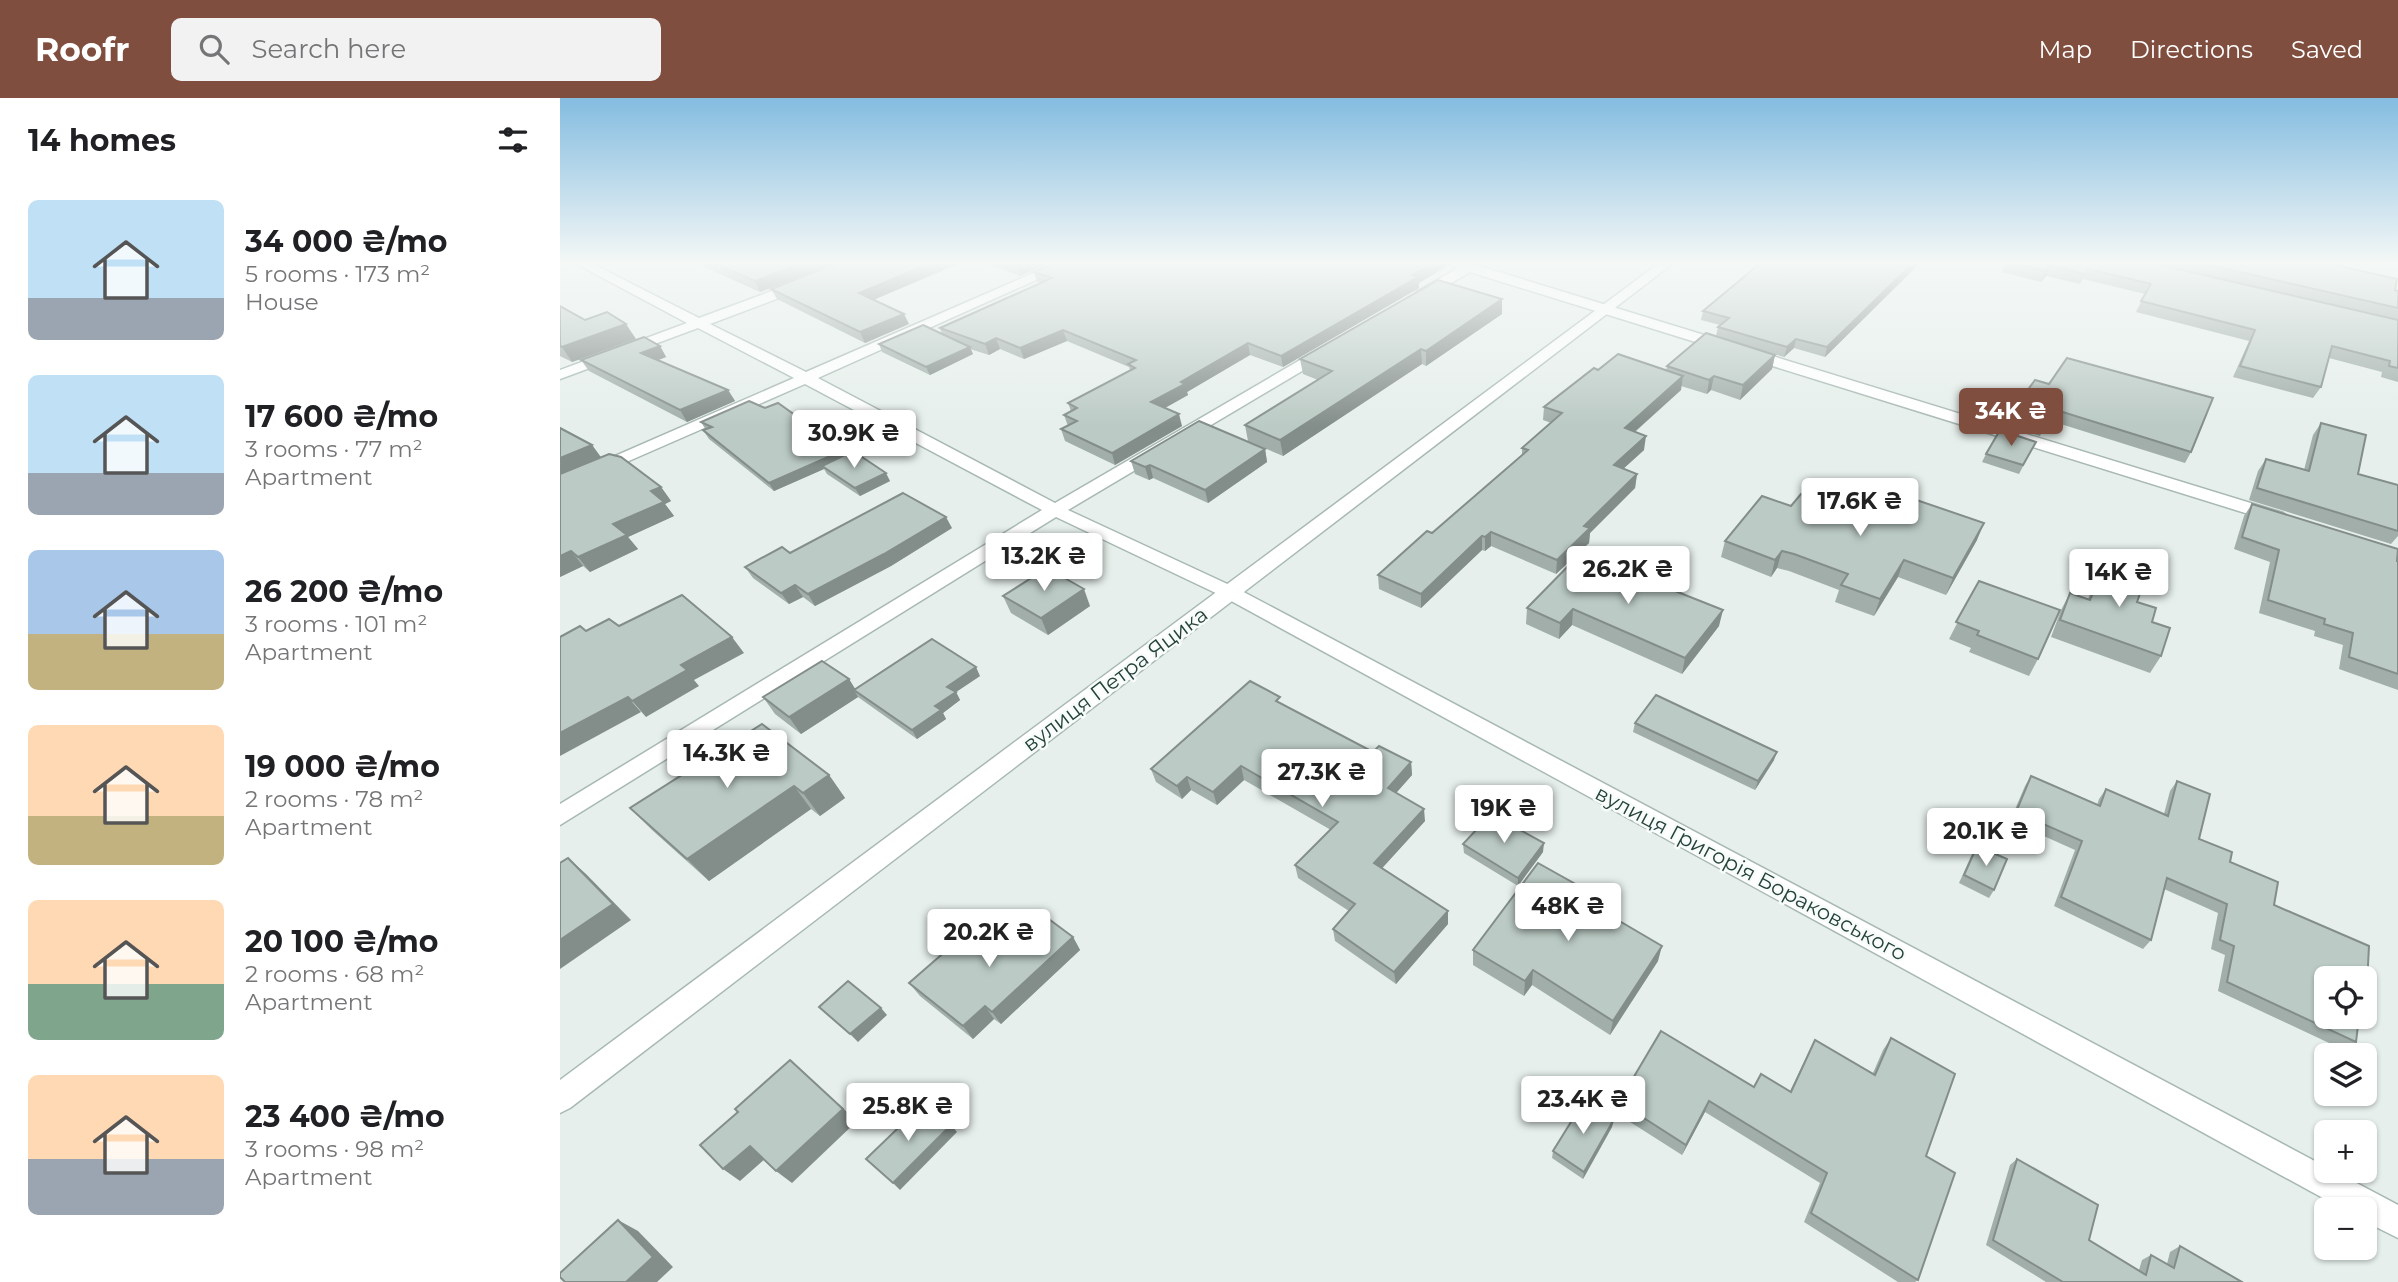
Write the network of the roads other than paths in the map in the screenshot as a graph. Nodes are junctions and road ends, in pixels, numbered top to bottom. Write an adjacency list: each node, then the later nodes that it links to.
1 (683, 316): 6 (street, вулиця Григорія Бораковського)
2 (718, 316): 6 (street)
3 (948, 316): 9 (street)
4 (1596, 316): 13 (street, вулиця Петра Яцика)
5 (1624, 316): 12 (street)
6 (698, 324): 8 (street); 9 (street, вулиця Григорія Бораковського)
7 (1339, 344): 11 (street)
8 (560, 375)
9 (808, 379): 10 (street); 11 (street, вулиця Григорія Бораковського)
10 (560, 486)
11 (1055, 510): 13 (street, вулиця Григорія Бораковського); 14 (street)
12 (2292, 522)
13 (1229, 592): 15 (street, вулиця Петра Яцика); 16 (street, вулиця Григорія Бораковського)
14 (560, 817)
15 (560, 1098)
16 (2398, 1222)

